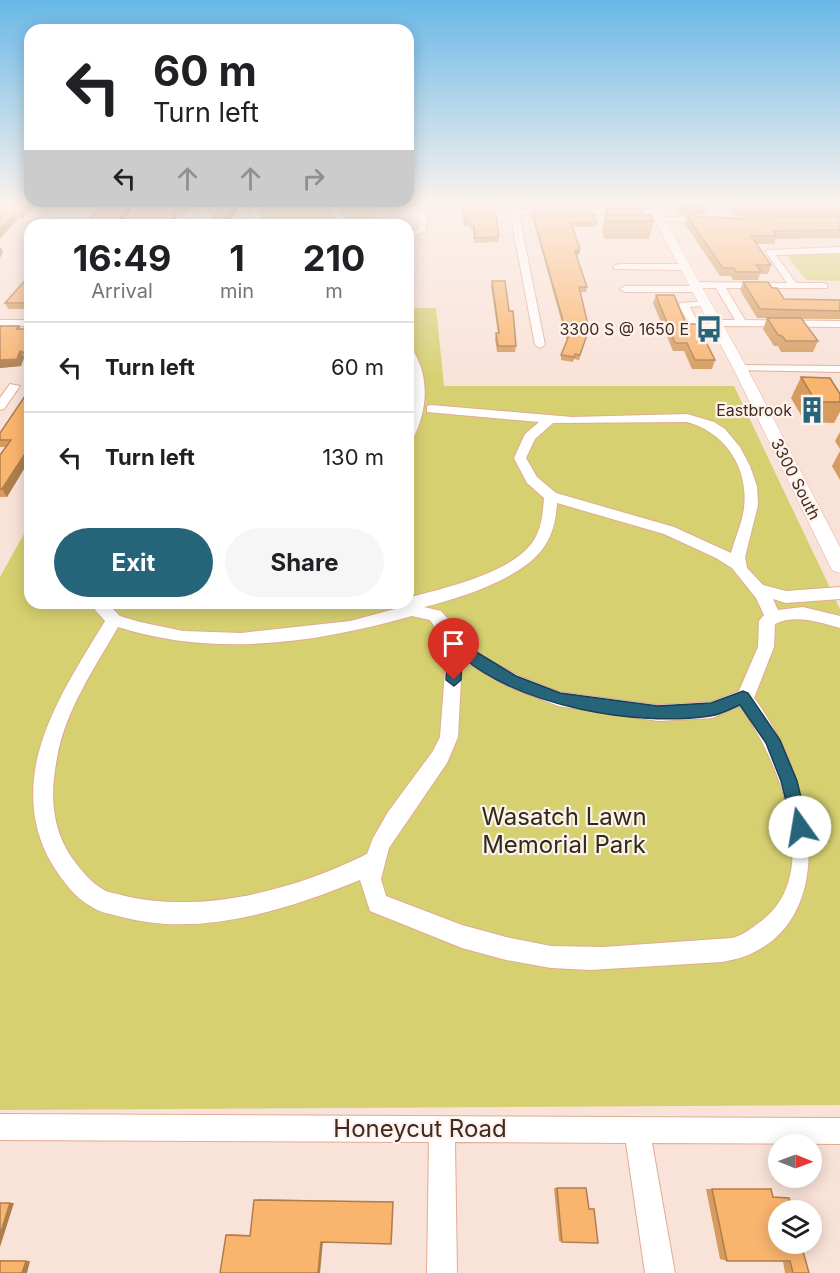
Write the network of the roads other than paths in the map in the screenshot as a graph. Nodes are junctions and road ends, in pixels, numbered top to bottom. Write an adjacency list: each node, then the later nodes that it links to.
1 (524, 261): 16 (street)
2 (682, 261): 5 (main road, 3300 South)
3 (777, 261): 7 (street)
4 (618, 267): 5 (street)
5 (685, 267): 9 (main road, 3300 South)
6 (719, 285): 7 (street); 9 (street); 13 (street)
7 (793, 285): 8 (street)
8 (824, 286)
9 (695, 287): 10 (street); 15 (main road, 3300 South)
10 (625, 289)
11 (0, 322): 12 (street)
12 (24, 323)
13 (742, 323): 14 (street); 15 (street)
14 (840, 324)
15 (717, 325): 18 (main road, 3300 South)
16 (540, 345)
17 (414, 362): 25 (street)
18 (740, 368): 19 (street); 29 (main road, 3300 South)
19 (819, 369): 20 (street); 21 (street)
20 (840, 369)
21 (829, 384)
22 (0, 386): 23 (street)
23 (0, 406)
24 (431, 409): 26 (street)
25 (414, 416)
26 (550, 419): 27 (street); 28 (street)
27 (551, 496): 28 (street); 32 (street)
28 (737, 564): 30 (street)
29 (840, 566)
30 (759, 590): 31 (street); 36 (street)
31 (840, 593)
32 (414, 602)
33 (414, 604): 35 (street)
34 (103, 609): 37 (street)
35 (435, 615): 37 (street); 39 (street)
36 (773, 617): 38 (street); 40 (street)
37 (114, 620): 41 (street)
38 (840, 622)
39 (455, 645): 40 (street); 41 (street)
40 (743, 697): 41 (street)
41 (375, 861)
42 (0, 1127): 43 (street, Honeycut Road)
43 (442, 1128): 44 (street, Honeycut Road); 46 (street)
44 (637, 1131): 45 (street, Honeycut Road); 47 (street)
45 (840, 1131)
46 (442, 1273)
47 (660, 1273)

